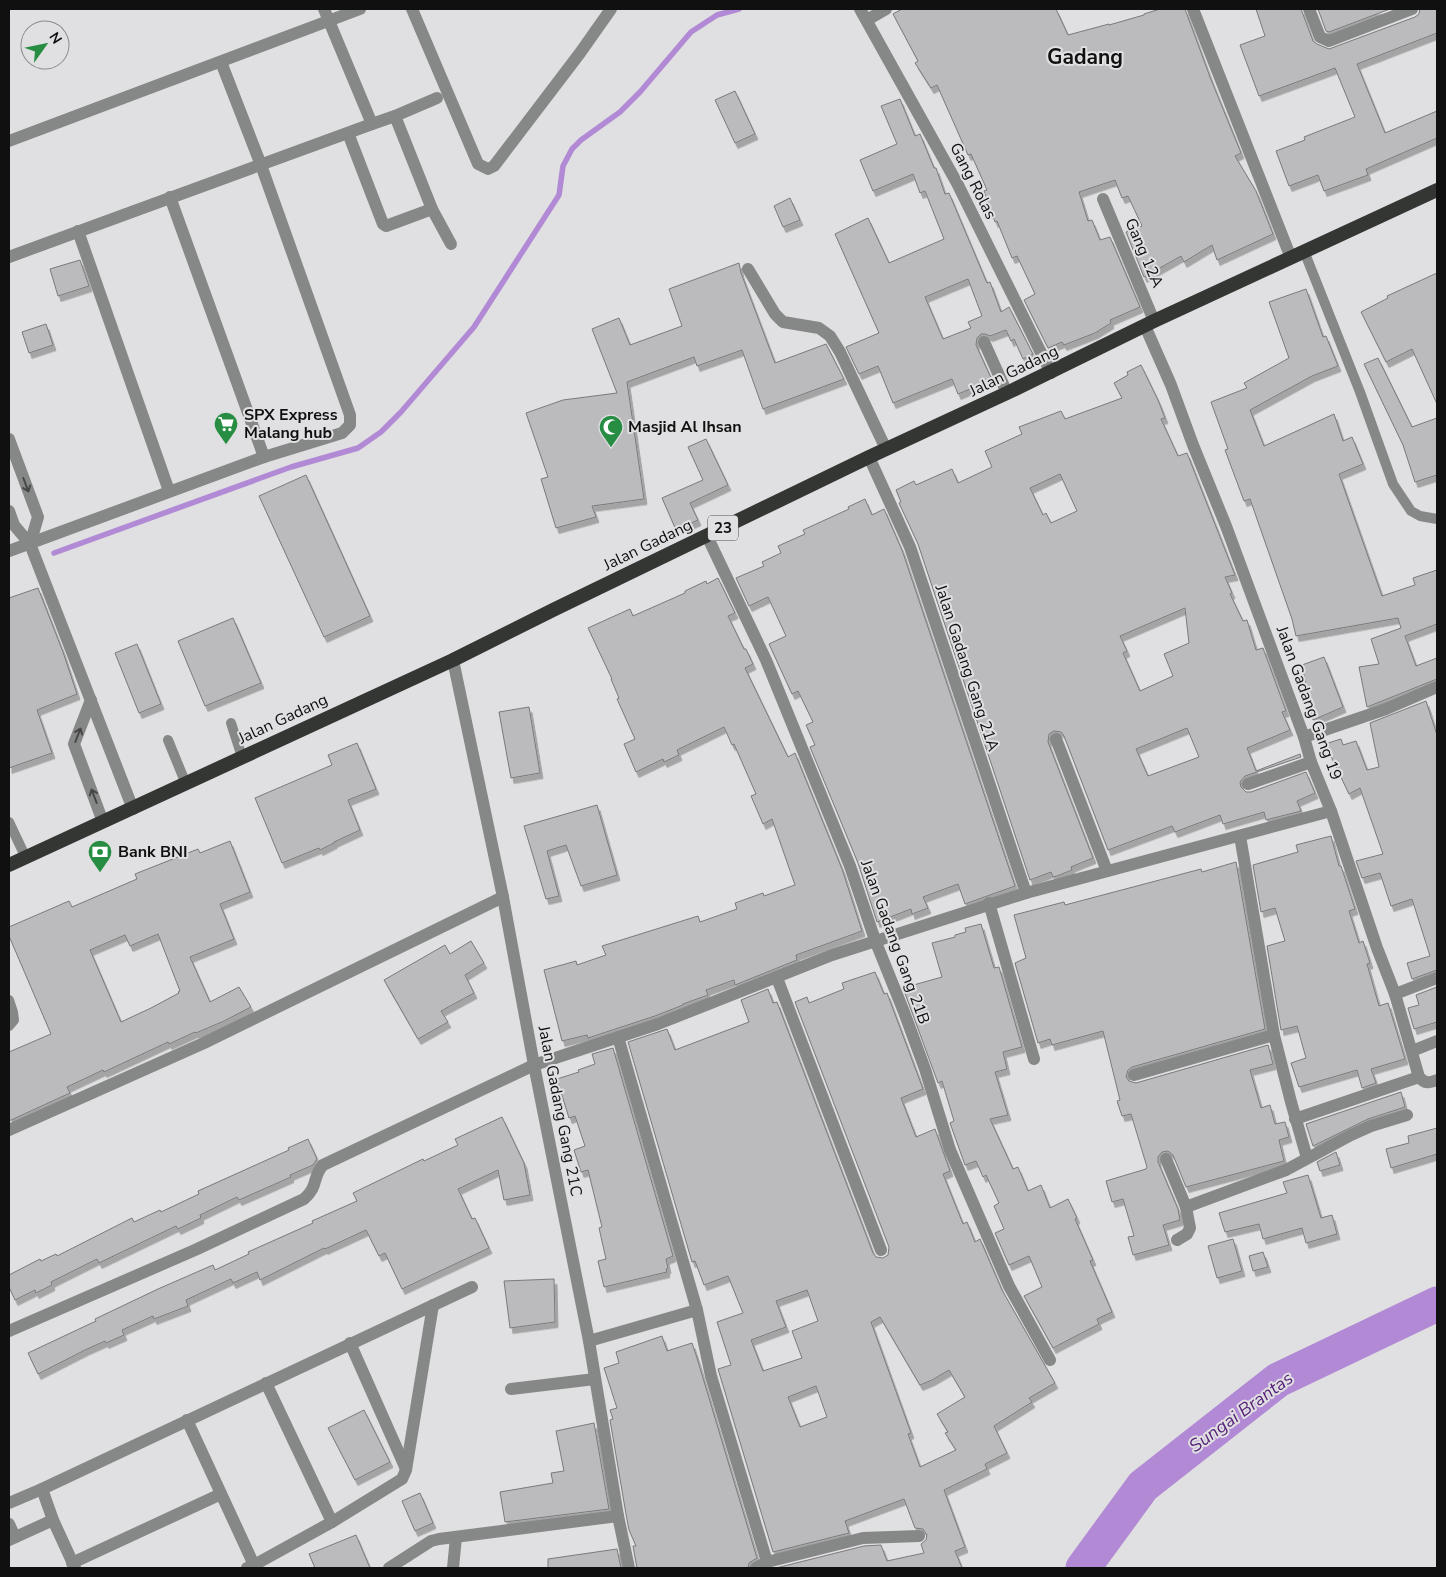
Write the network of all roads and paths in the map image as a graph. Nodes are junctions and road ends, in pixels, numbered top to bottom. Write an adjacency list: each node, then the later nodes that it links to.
1 (324, 9): 11 (street)
2 (360, 9): 11 (street)
3 (412, 9): 4 (street)
4 (611, 9)
5 (860, 9): 10 (street, Gang Rolas)
6 (886, 9): 10 (street)
7 (1193, 9): 27 (street)
8 (1310, 9): 9 (street)
9 (1410, 9)
10 (867, 20): 31 (street, Gang Rolas)
11 (330, 21): 12 (street); 15 (street)
12 (221, 62): 17 (street); 18 (street)
13 (437, 98): 14 (street)
14 (395, 116): 15 (street); 22 (street)
15 (372, 124): 16 (street)
16 (348, 133): 18 (street); 22 (street)
17 (9, 141)
18 (261, 165): 20 (street); 35 (street)
19 (1437, 190): 25 (highway, Jalan Gadang / 23)
20 (170, 197): 23 (street); 35 (street)
21 (1103, 198): 29 (street, Gang 12A)
22 (432, 209): 24 (street)
23 (78, 231): 26 (street); 37 (street)
24 (451, 244)
25 (1304, 252): 27 (highway, Jalan Gadang / 23); 39 (lane)
26 (9, 257)
27 (1291, 258): 29 (highway, Jalan Gadang / 23)
28 (748, 269): 34 (street)
29 (1150, 323): 31 (highway, Jalan Gadang / 23); 47 (street, Jalan Gadang Gang 19)
30 (984, 342): 32 (street)
31 (1051, 373): 32 (highway, Jalan Gadang / 23)
32 (1007, 394): 34 (highway, Jalan Gadang / 23)
33 (9, 439): 41 (street, one-way to 41)
34 (886, 449): 36 (highway, Jalan Gadang / 23)
35 (264, 457): 37 (street)
36 (869, 458): 40 (highway, Jalan Gadang / 23); 62 (street, Jalan Gadang Gang 21A)
37 (169, 491): 41 (street)
38 (9, 510): 41 (street)
39 (1437, 519)
40 (707, 536): 43 (highway, Jalan Gadang / 23); 65 (street, Jalan Gadang Gang 21B)
41 (30, 544): 42 (street); 45 (street)
42 (9, 552)
43 (453, 660): 50 (highway, Jalan Gadang / 23); 63 (street, Jalan Gadang Gang 21C)
44 (1437, 687): 47 (street)
45 (91, 700): 54 (street); 57 (street, one-way to 45)
46 (231, 723): 50 (lane)
47 (1304, 737): 51 (street, Jalan Gadang Gang 19)
48 (1056, 739): 61 (street)
49 (168, 740): 52 (lane)
50 (242, 758): 52 (highway, Jalan Gadang / 23)
51 (1312, 762): 53 (street); 55 (street, Jalan Gadang Gang 19)
52 (186, 784): 54 (highway, Jalan Gadang / 23)
53 (1248, 784)
54 (132, 809): 57 (highway, Jalan Gadang / 23)
55 (1331, 811): 58 (street); 68 (street, Jalan Gadang Gang 19)
56 (9, 822): 59 (lane)
57 (103, 822): 59 (highway, Jalan Gadang / 23)
58 (1240, 836): 61 (street); 71 (street)
59 (26, 858): 60 (highway, Jalan Gadang / 23)
60 (9, 865)
61 (1107, 871): 62 (street)
62 (1026, 893): 64 (street)
63 (503, 897): 76 (street, Jalan Gadang Gang 21C); 82 (street)
64 (989, 904): 65 (street); 75 (street)
65 (875, 940): 66 (street); 94 (street, Jalan Gadang Gang 21B)
66 (776, 978): 72 (street); 87 (street)
67 (1437, 978): 68 (street)
68 (1395, 994): 74 (street, Jalan Gadang Gang 19)
69 (9, 1000): 70 (lane)
70 (9, 1026)
71 (1274, 1035): 77 (street); 81 (street)
72 (618, 1037): 76 (street); 90 (street)
73 (1437, 1041): 74 (street)
74 (1412, 1051): 78 (street, Jalan Gadang Gang 19)
75 (1034, 1059)
76 (534, 1065): 91 (street); 92 (street, Jalan Gadang Gang 21C)
77 (1134, 1075)
78 (1420, 1078): 79 (street); 81 (street)
79 (1437, 1080)
80 (1407, 1115): 83 (street)
81 (1296, 1119): 83 (street)
82 (9, 1130)
83 (1307, 1158): 85 (street)
84 (1166, 1159): 85 (street)
85 (1186, 1207): 86 (street)
86 (1177, 1240)
87 (881, 1250)
88 (472, 1287): 89 (street)
89 (432, 1305): 93 (street); 99 (street)
90 (697, 1310): 92 (street); 110 (street)
91 (9, 1331)
92 (589, 1341): 95 (street, Jalan Gadang Gang 21C)
93 (350, 1343): 96 (street); 99 (street)
94 (1050, 1360)
95 (595, 1380): 97 (street); 103 (street, Jalan Gadang Gang 21C)
96 (266, 1383): 98 (street); 105 (street)
97 (510, 1389)
98 (188, 1420): 100 (street); 101 (street)
99 (406, 1470): 105 (street)
100 (42, 1489): 102 (street); 104 (street)
101 (221, 1494): 111 (street); 112 (street)
102 (9, 1503)
103 (618, 1516): 108 (street); 115 (street, Jalan Gadang Gang 21C)
104 (53, 1520): 109 (street); 111 (street)
105 (332, 1522): 112 (street)
106 (9, 1524): 109 (street)
107 (919, 1536): 110 (street)
108 (456, 1537): 113 (street); 114 (street)
109 (12, 1538)
110 (767, 1562): 116 (street)
111 (74, 1566)
112 (251, 1567)
113 (389, 1568)
114 (453, 1568)
115 (629, 1568)
116 (756, 1568)

